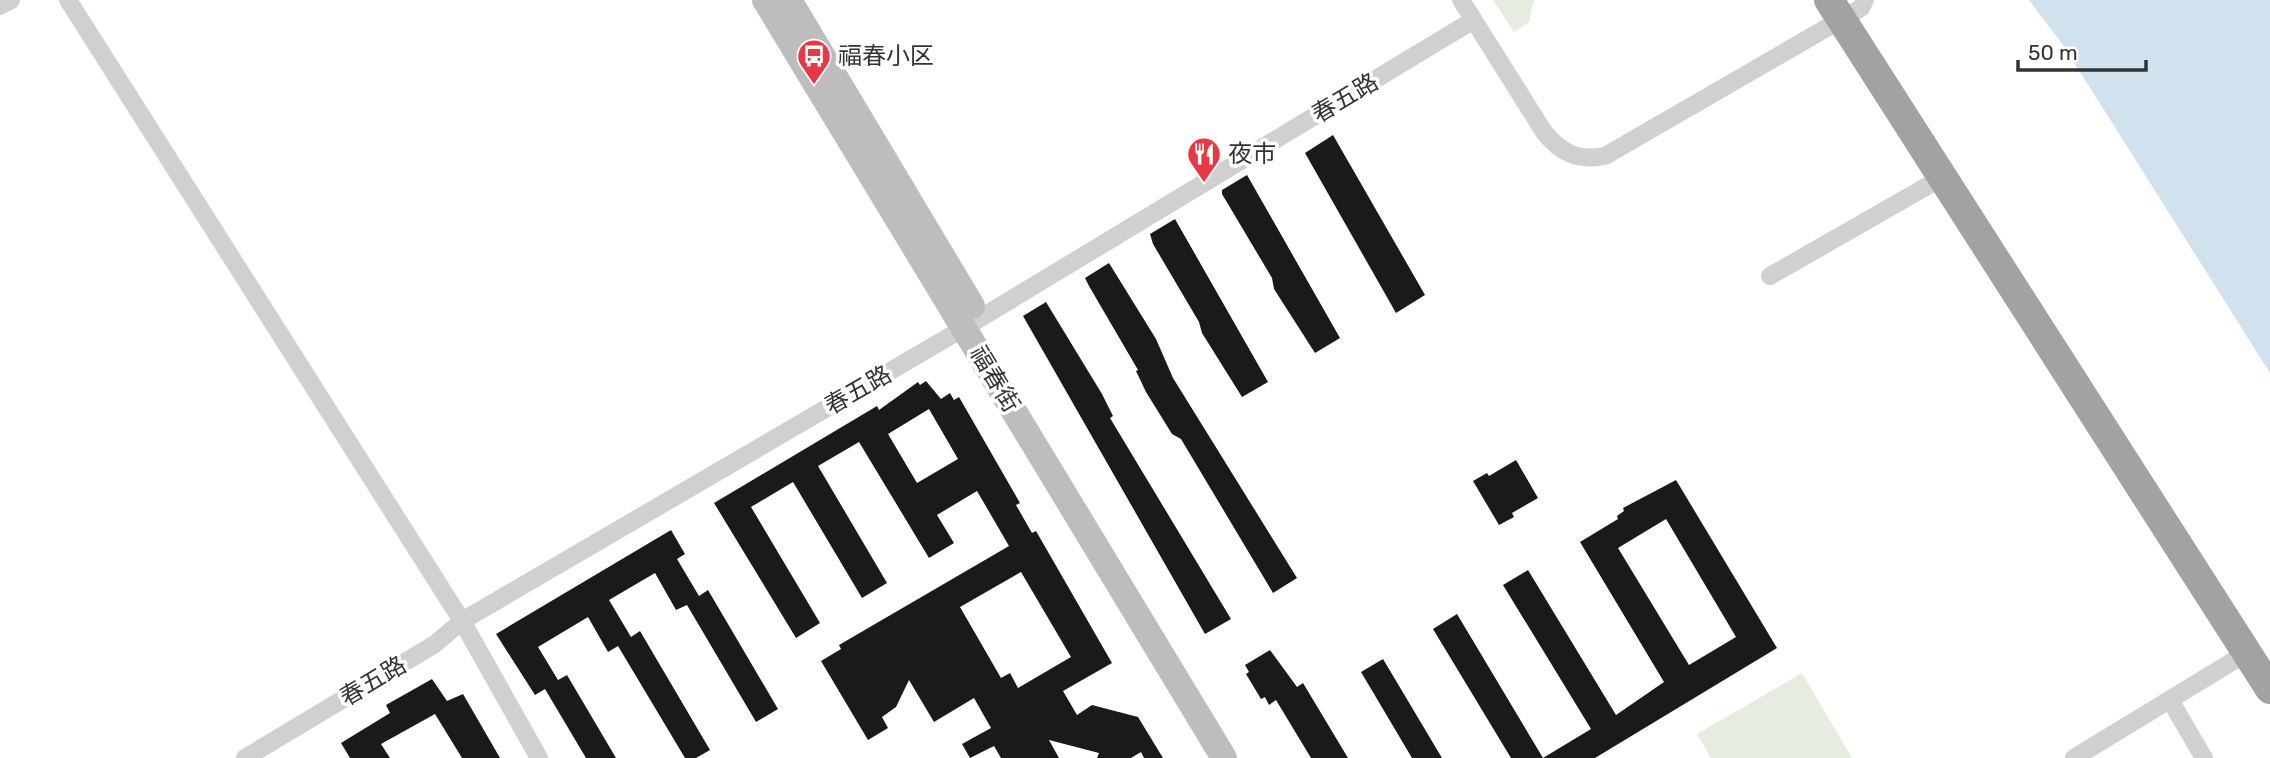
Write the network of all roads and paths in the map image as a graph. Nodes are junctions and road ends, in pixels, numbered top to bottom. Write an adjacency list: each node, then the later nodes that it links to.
1 (11, 0): 7 (street)
2 (68, 0): 13 (street)
3 (765, 0): 12 (main road, 福春街)
4 (789, 0): 12 (main road, 福春街)
5 (1461, 0): 9 (street)
6 (1865, 0): 8 (street)
7 (0, 6)
8 (1835, 10): 9 (street); 10 (highway)
9 (1472, 21): 12 (street, 春五路)
10 (1942, 177): 11 (street); 14 (highway)
11 (1770, 276)
12 (972, 323): 13 (street, 春五路); 19 (main road, 福春街); 20 (main road, 福春街)
13 (462, 621): 17 (street, 春五路); 18 (street)
14 (2248, 652): 15 (highway); 16 (street)
15 (2270, 689)
16 (2170, 700): 21 (street); 22 (street)
17 (245, 758)
18 (539, 758)
19 (1224, 758)
20 (1243, 758)
21 (2074, 758)
22 (2204, 758)

